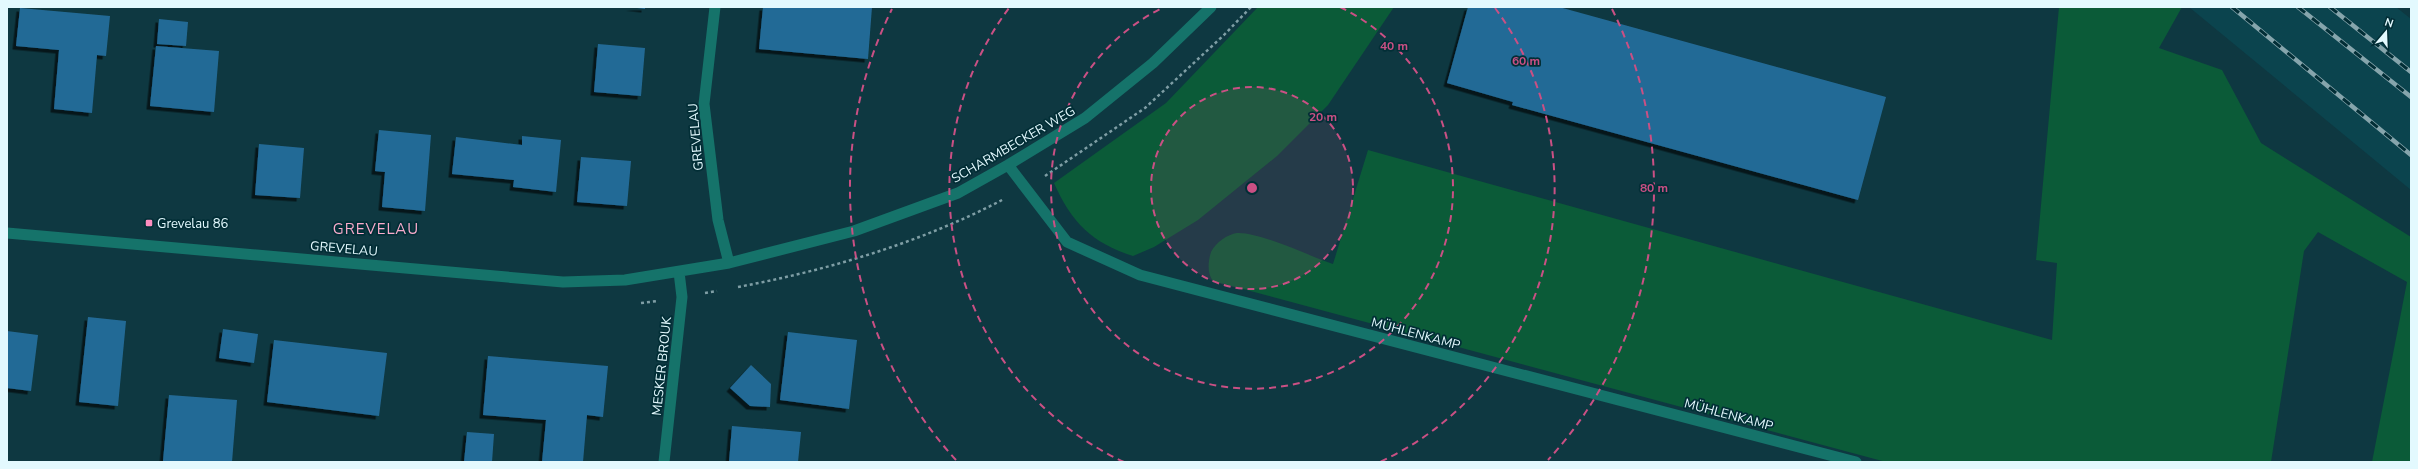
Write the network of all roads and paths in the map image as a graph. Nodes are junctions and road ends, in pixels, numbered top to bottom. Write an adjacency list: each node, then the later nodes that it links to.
1 (715, 7): 7 (street, GREVELAU)
2 (1210, 7): 4 (street, SCHARMBECKER WEG)
3 (1251, 7): 5 (path)
4 (1008, 165): 5 (street, MÜHLENKAMP); 7 (street, SCHARMBECKER WEG)
5 (1025, 188): 9 (path); 14 (street, MÜHLENKAMP)
6 (7, 233): 8 (street, GREVELAU)
7 (729, 263): 8 (street, SCHARMBECKER WEG)
8 (679, 272): 11 (street, MESKER BROUK)
9 (735, 288)
10 (720, 290): 11 (path)
11 (682, 297): 12 (path); 13 (street, MESKER BROUK)
12 (635, 304)
13 (664, 462)
14 (1856, 462)

